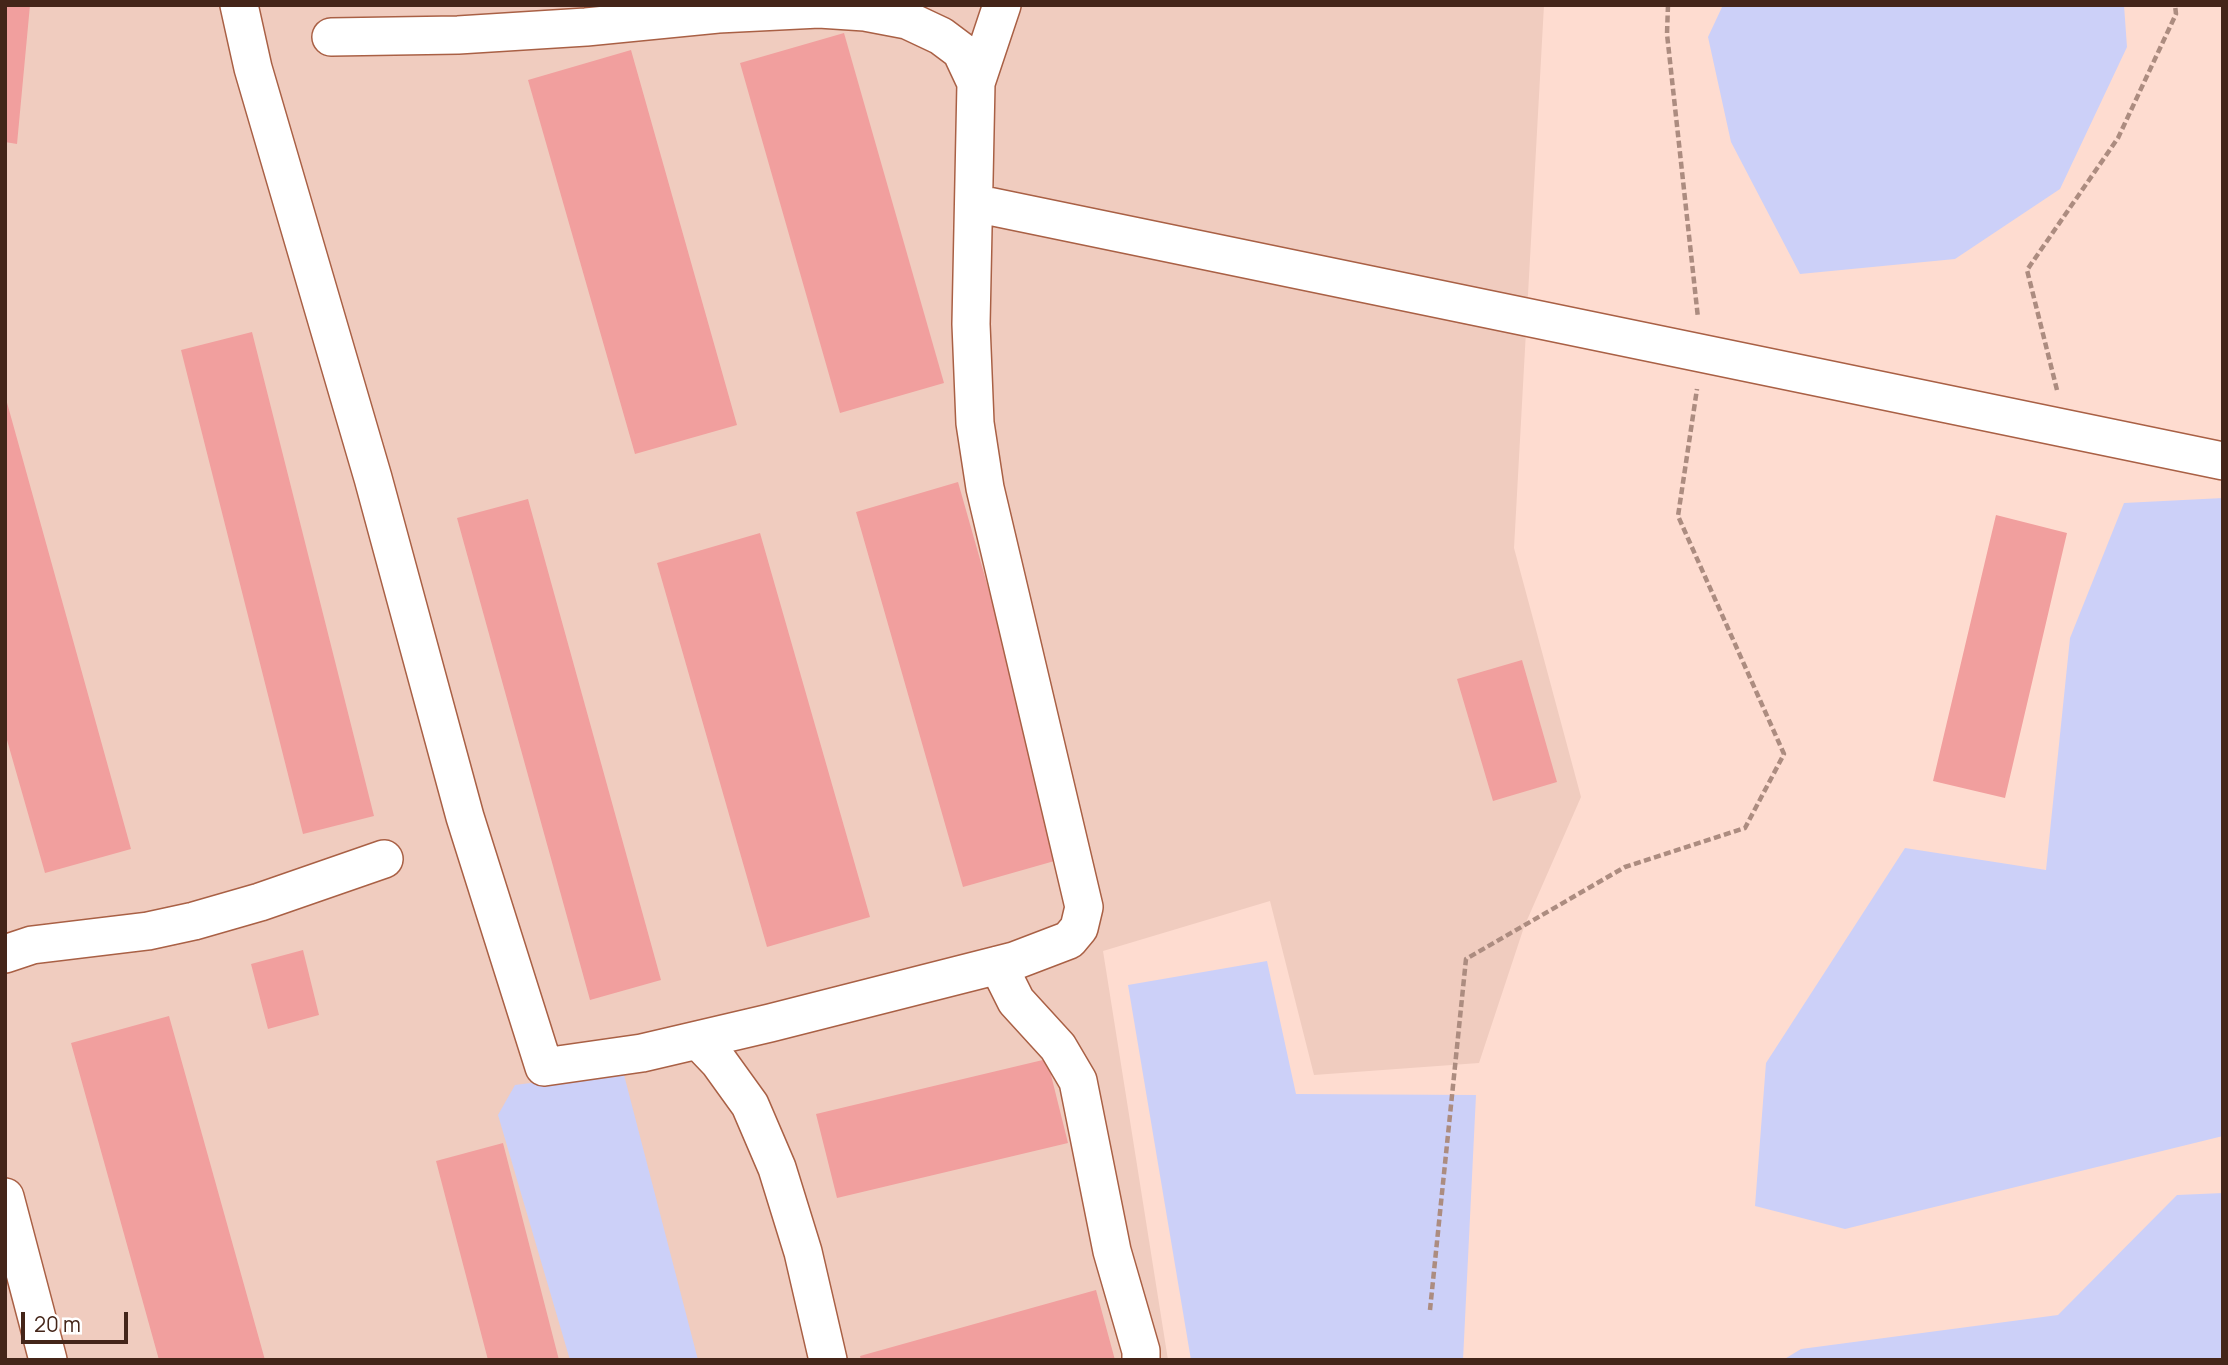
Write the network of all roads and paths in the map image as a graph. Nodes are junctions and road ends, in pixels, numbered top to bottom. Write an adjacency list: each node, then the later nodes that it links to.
1 (239, 5): 14 (lane)
2 (1002, 5): 6 (lane)
3 (1668, 5): 8 (path)
4 (2175, 5): 9 (path)
5 (331, 37): 6 (lane)
6 (976, 83): 7 (lane)
7 (974, 203): 8 (lane); 13 (lane)
8 (1702, 354): 9 (lane); 16 (path)
9 (2067, 429): 10 (lane)
10 (2223, 461)
11 (384, 859): 12 (lane)
12 (5, 954)
13 (998, 965): 14 (lane); 19 (lane)
14 (698, 1040): 18 (lane)
15 (5, 1197): 17 (lane)
16 (1430, 1310)
17 (48, 1360)
18 (828, 1360)
19 (1141, 1360)

